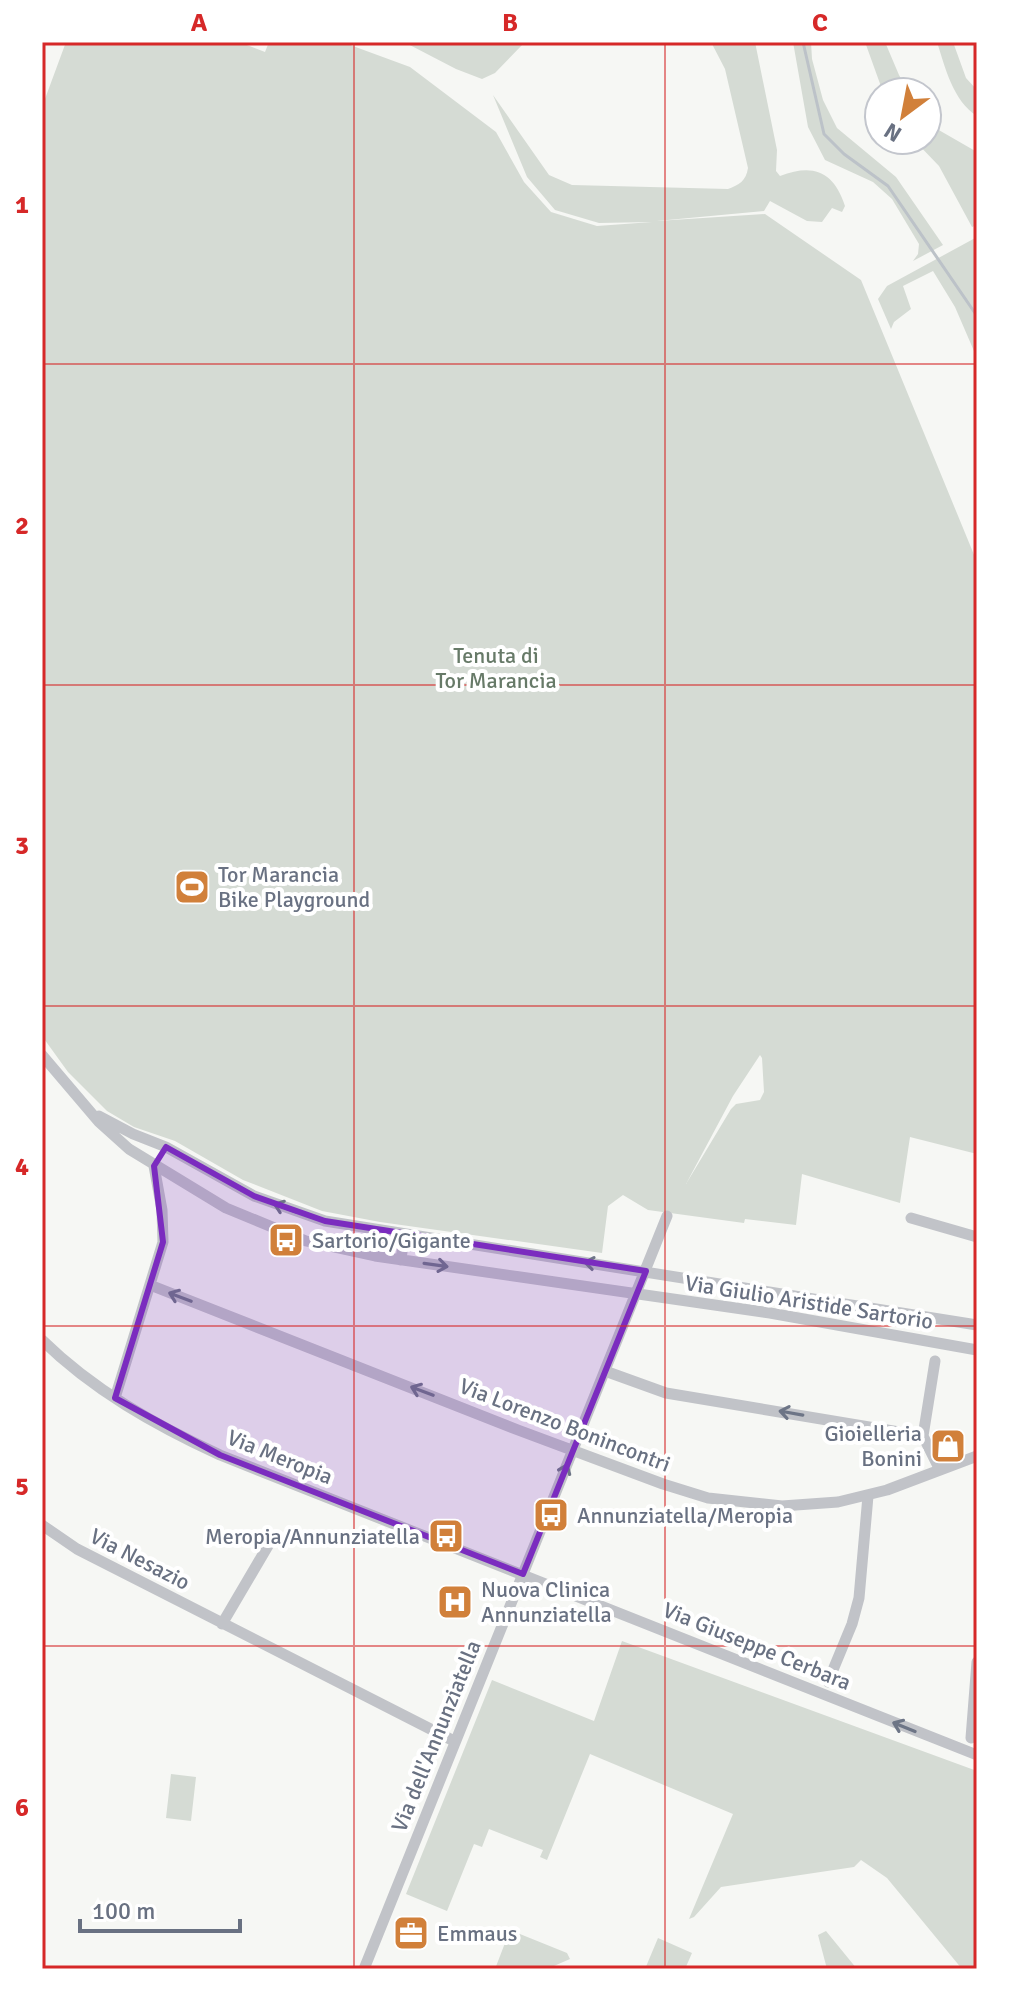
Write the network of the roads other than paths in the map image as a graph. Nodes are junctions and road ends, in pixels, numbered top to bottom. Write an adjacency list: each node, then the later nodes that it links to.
1 (42, 1055): 2 (street, Via Giulio Aristide Sartorio)
2 (91, 1112): 3 (street, Via Giulio Aristide Sartorio); 4 (street, Via Giulio Aristide Sartorio)
3 (166, 1147): 4 (street); 7 (street, Via Giulio Aristide Sartorio, one-way to 3)
4 (154, 1166): 9 (street, Via Giulio Aristide Sartorio); 11 (street)
5 (667, 1216): 10 (street)
6 (911, 1218): 8 (street)
7 (404, 1235): 9 (street); 10 (street, Via Giulio Aristide Sartorio, one-way to 7)
8 (977, 1237)
9 (401, 1260): 12 (street, Via Giulio Aristide Sartorio, one-way to 12)
10 (646, 1271): 12 (street); 13 (street, Via Giulio Aristide Sartorio)
11 (150, 1285): 18 (street); 20 (street, Via Lorenzo Bonincontri, one-way to 11)
12 (635, 1295): 15 (street, Via Giulio Aristide Sartorio); 17 (street, Via dell'Annunziatella)
13 (977, 1325)
14 (42, 1340): 18 (street, Via Meropia)
15 (977, 1350)
16 (935, 1361): 19 (street)
17 (605, 1371): 19 (street, one-way to 17); 20 (street, Via dell'Annunziatella)
18 (115, 1398): 26 (street, Via Meropia)
19 (923, 1436): 22 (street)
20 (573, 1450): 23 (street, Via Lorenzo Bonincontri); 26 (street, Via dell'Annunziatella, one-way to 20)
21 (977, 1456): 22 (street, Via Lorenzo Bonincontri)
22 (940, 1470): 23 (street, Via Lorenzo Bonincontri)
23 (868, 1496): 29 (street)
24 (42, 1525): 27 (street, Via Nesazio)
25 (272, 1539): 27 (street)
26 (523, 1574): 31 (street, Via dell'Annunziatella); 32 (street, Via Giuseppe Cerbara, one-way to 26)
27 (222, 1624): 31 (street, Via Nesazio)
28 (977, 1662): 30 (street)
29 (828, 1682)
30 (971, 1738)
31 (454, 1741): 33 (street, Via dell'Annunziatella)
32 (977, 1755)
33 (364, 1969)

